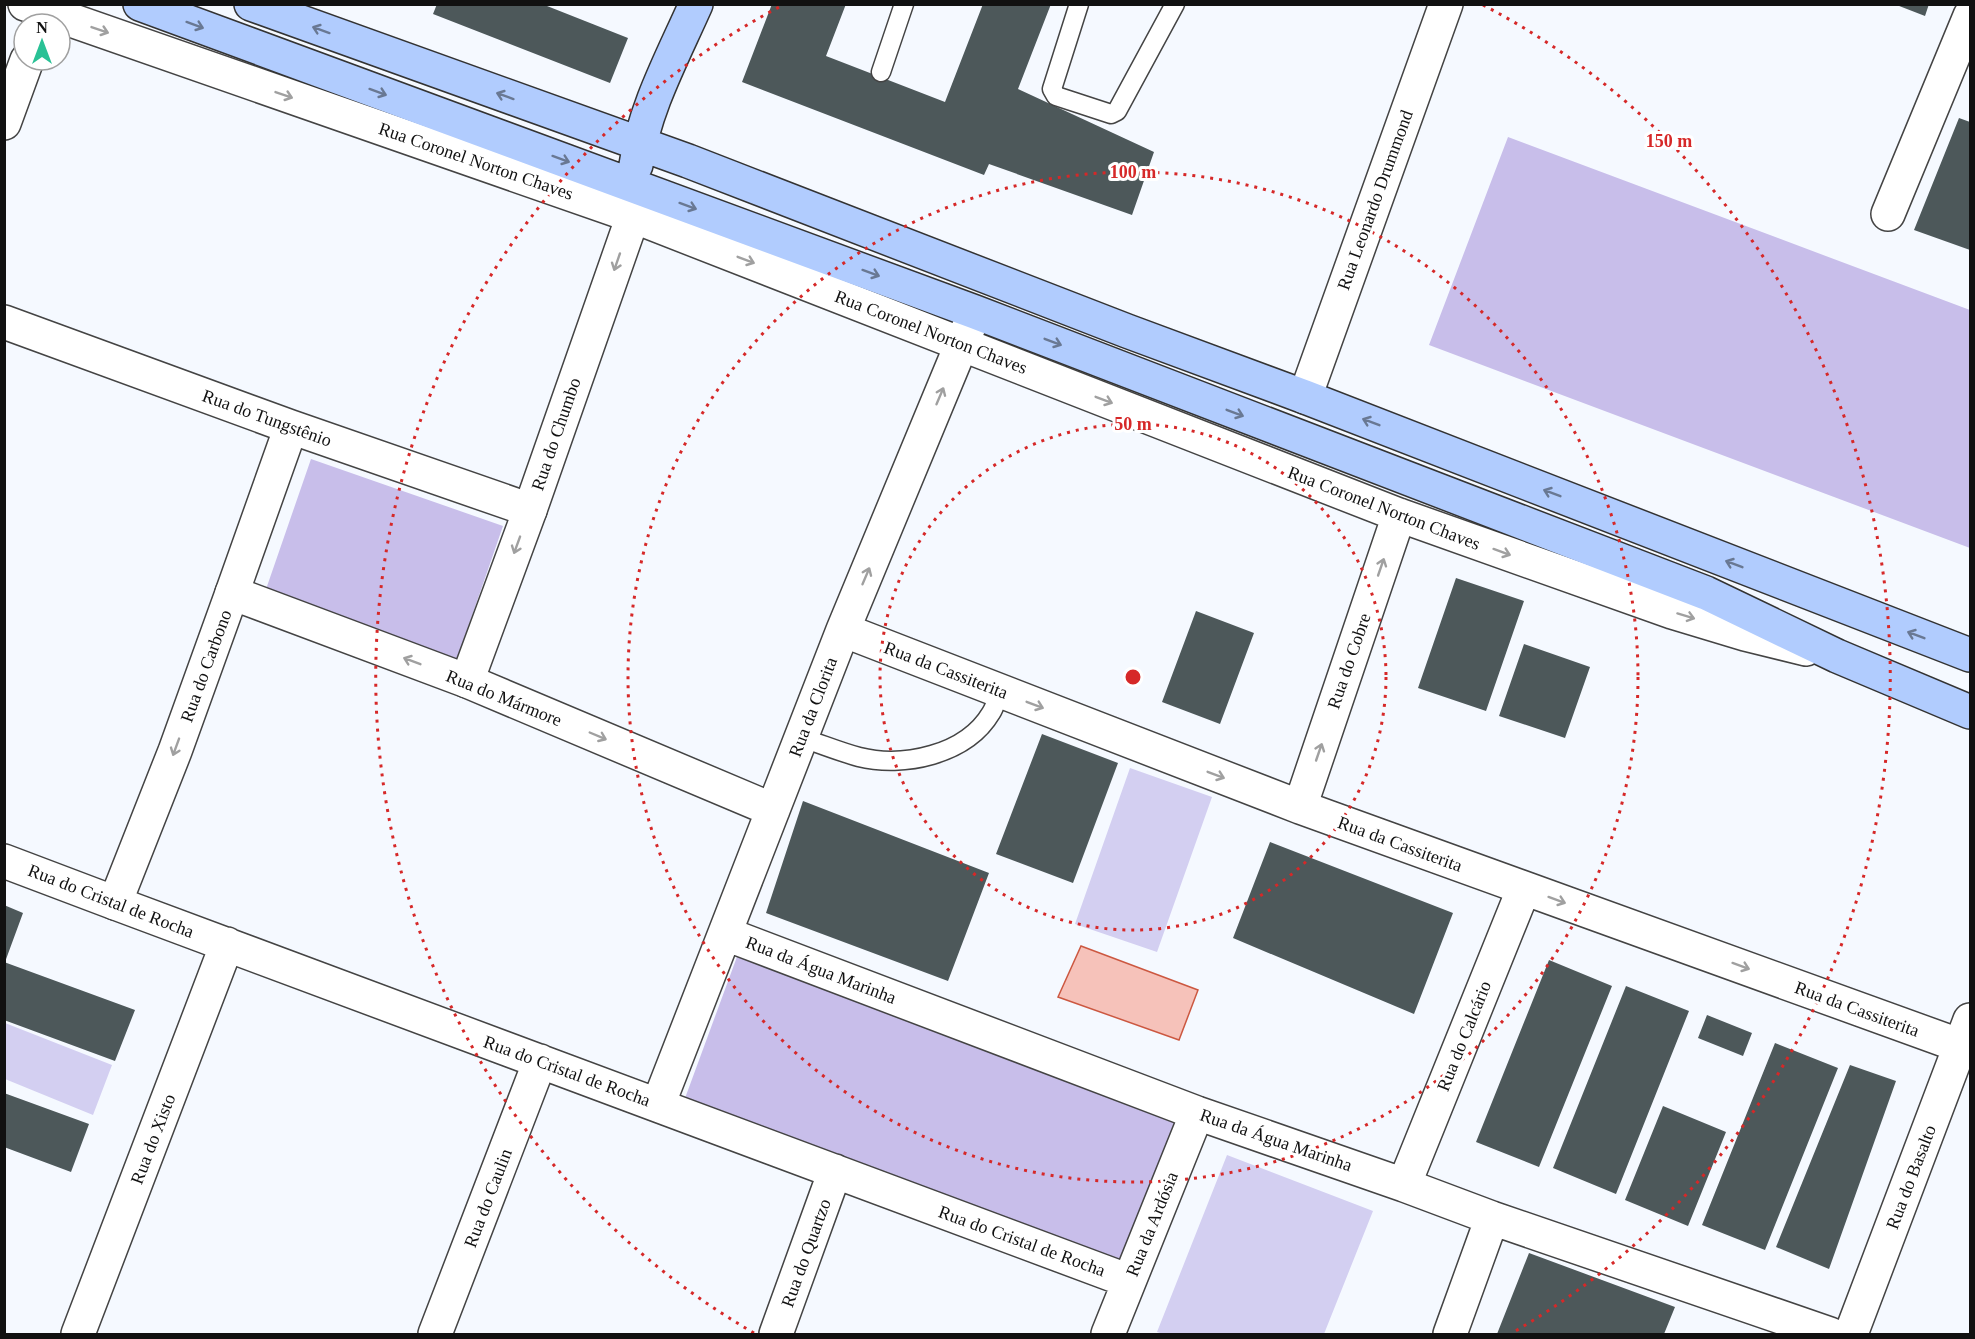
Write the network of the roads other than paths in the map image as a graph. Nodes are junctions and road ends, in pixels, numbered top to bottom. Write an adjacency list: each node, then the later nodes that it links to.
1 (140, 4): 14 (main road, Rua Coronel Norton Chaves, one-way to 14)
2 (251, 4): 13 (main road, one-way to 2)
3 (696, 4): 13 (main road)
4 (904, 4): 11 (lane)
5 (1079, 4): 6 (lane)
6 (1175, 4)
7 (1446, 4): 19 (street, Rua Leonardo Drummond)
8 (1971, 16): 15 (street)
9 (72, 24): 14 (street, Rua Coronel Norton Chaves, one-way to 14)
10 (23, 72): 12 (street)
11 (881, 72)
12 (4, 123)
13 (639, 144): 14 (main road); 19 (main road)
14 (633, 201): 16 (main road, Rua Coronel Norton Chaves, one-way to 16); 18 (street, Rua Coronel Norton Chaves, one-way to 18); 21 (street, Rua do Chumbo, one-way to 21)
15 (1888, 214)
16 (975, 312): 18 (street, Rua da Clorita); 26 (main road, Rua Coronel Norton Chaves, one-way to 26)
17 (4, 322): 20 (street, Rua do Tungstênio)
18 (962, 344): 22 (street, Rua Coronel Norton Chaves, one-way to 22); 24 (street, Rua da Clorita, one-way to 18)
19 (1305, 397): 25 (main road, one-way to 19)
20 (291, 427): 21 (street, Rua do Tungstênio); 23 (street, Rua do Carbono)
21 (530, 510): 27 (street, Rua do Chumbo, one-way to 27)
22 (1399, 515): 26 (street, Rua Coronel Norton Chaves, one-way to 26); 31 (street, Rua do Cobre, one-way to 22)
23 (232, 593): 27 (street, Rua do Mármore, one-way to 23); 35 (street, Rua do Carbono, one-way to 35)
24 (843, 630): 28 (street, Rua da Cassiterita); 30 (street, Rua da Clorita)
25 (1971, 655)
26 (1837, 656): 29 (main road, Rua Coronel Norton Chaves)
27 (467, 681): 32 (street, Rua do Mármore, one-way to 32)
28 (1000, 691): 30 (lane); 31 (street, Rua da Cassiterita, one-way to 31)
29 (1971, 712)
30 (802, 738): 32 (street, Rua da Clorita)
31 (1300, 807): 34 (street, Rua da Cassiterita)
32 (773, 810): 36 (street, Rua da Clorita)
33 (4, 861): 35 (street, Rua do Cristal de Rocha)
34 (1524, 888): 38 (street, Rua da Cassiterita, one-way to 38); 43 (street, Rua do Calcário)
35 (116, 903): 37 (street, Rua do Cristal de Rocha)
36 (726, 934): 40 (street, Rua da Clorita); 41 (street, Rua da Água Marinha)
37 (227, 944): 39 (street, Rua do Cristal de Rocha); 46 (street, Rua do Xisto)
38 (1966, 1033): 52 (street, Rua do Basalto)
39 (540, 1061): 40 (street, Rua do Cristal de Rocha); 47 (street, Rua do Caulin)
40 (658, 1105): 42 (street, Rua do Cristal de Rocha)
41 (1197, 1113): 43 (street, Rua da Água Marinha); 45 (street, Rua da Ardósia)
42 (835, 1171): 45 (street, Rua do Cristal de Rocha); 48 (street, Rua do Quartzo)
43 (1404, 1185): 44 (street, Rua da Água Marinha)
44 (1492, 1218): 50 (street); 51 (street, Rua da Água Marinha)
45 (1129, 1281): 49 (street, Rua da Ardósia)
46 (78, 1335)
47 (435, 1335)
48 (776, 1335)
49 (1108, 1335)
50 (1450, 1335)
51 (1830, 1335)
52 (1851, 1335)

